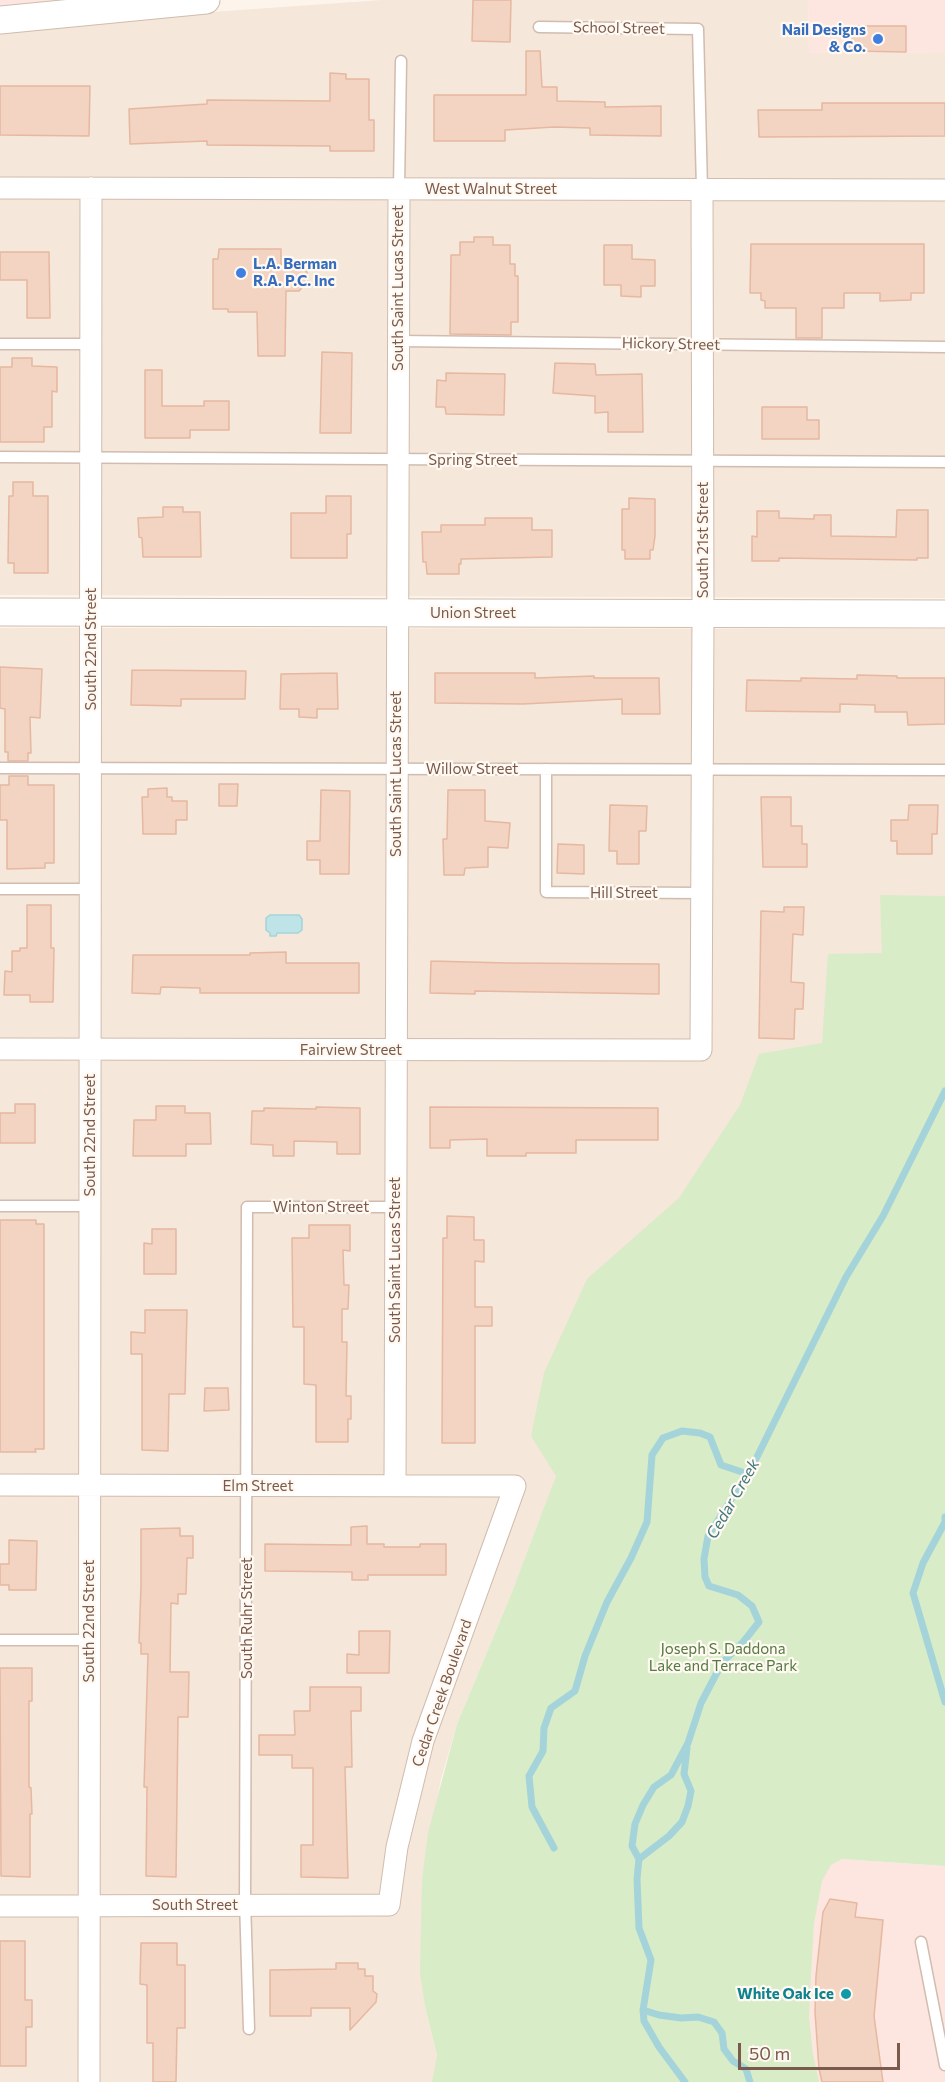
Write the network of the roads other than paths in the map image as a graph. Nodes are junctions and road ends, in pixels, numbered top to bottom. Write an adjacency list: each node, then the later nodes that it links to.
1 (206, 0): 2 (street)
2 (90, 5): 3 (street)
3 (0, 21)
4 (539, 27): 5 (lane, School Street)
5 (698, 29): 10 (lane, South 21st Street)
6 (401, 61): 9 (lane, South Saint Lucas Street)
7 (0, 188): 8 (street, West Walnut Street)
8 (92, 188): 9 (street, West Walnut Street); 14 (street, South 22nd Street)
9 (399, 189): 10 (street, West Walnut Street); 12 (street, South Saint Lucas Street)
10 (702, 189): 11 (street, West Walnut Street); 15 (street, South 21st Street)
11 (945, 190)
12 (398, 341): 15 (lane, Hickory Street); 19 (street, South Saint Lucas Street)
13 (0, 344): 14 (lane)
14 (91, 344): 18 (street, South 22nd Street)
15 (704, 345): 16 (lane, Hickory Street); 20 (street, South 21st Street)
16 (945, 347)
17 (0, 458): 18 (lane, Spring Street)
18 (91, 458): 19 (lane, Spring Street); 23 (street, South 22nd Street)
19 (397, 459): 20 (lane, Spring Street); 24 (street, South Saint Lucas Street)
20 (703, 461): 21 (lane, Spring Street); 25 (street, South 21st Street)
21 (945, 462)
22 (0, 612): 23 (street, Union Street)
23 (91, 612): 24 (street, Union Street); 28 (street, South 22nd Street)
24 (396, 613): 25 (street, Union Street); 29 (street, South Saint Lucas Street)
25 (704, 614): 26 (street, Union Street); 31 (street, South 21st Street)
26 (945, 614)
27 (0, 768): 28 (lane, Willow Street)
28 (91, 769): 29 (lane, Willow Street); 34 (street, South 22nd Street)
29 (396, 769): 30 (lane, Willow Street); 38 (street, South Saint Lucas Street)
30 (546, 769): 31 (lane, Willow Street); 35 (lane, Hill Street)
31 (703, 770): 32 (lane, Willow Street); 35 (street, South 21st Street)
32 (945, 770)
33 (0, 889): 34 (lane)
34 (90, 890): 37 (street, South 22nd Street)
35 (702, 893): 39 (street, South 21st Street)
36 (0, 1049): 37 (street, Fairview Street)
37 (90, 1049): 38 (street, Fairview Street); 41 (street, South 22nd Street)
38 (395, 1050): 39 (street, Fairview Street); 43 (street, South Saint Lucas Street)
39 (701, 1050)
40 (0, 1206): 41 (lane)
41 (90, 1206): 45 (street, South 22nd Street)
42 (247, 1207): 43 (lane, Winton Street); 46 (lane, South Ruhr Street)
43 (395, 1207): 47 (street, South Saint Lucas Street)
44 (0, 1485): 45 (street, Elm Street)
45 (89, 1485): 46 (street, Elm Street); 50 (street, South 22nd Street)
46 (246, 1486): 47 (street, Elm Street); 52 (lane, South Ruhr Street)
47 (394, 1486): 48 (street, Elm Street)
48 (516, 1486): 53 (street, Cedar Creek Boulevard)
49 (0, 1640): 50 (lane)
50 (88, 1640): 51 (street, South 22nd Street)
51 (89, 1905): 52 (street, South Street); 54 (street, South Street); 58 (street, South 22nd Street)
52 (246, 1905): 53 (street, South Street); 56 (lane, South Ruhr Street)
53 (389, 1905)
54 (0, 1906)
55 (921, 1942): 57 (lane)
56 (249, 2029)
57 (945, 2065)
58 (88, 2082)

